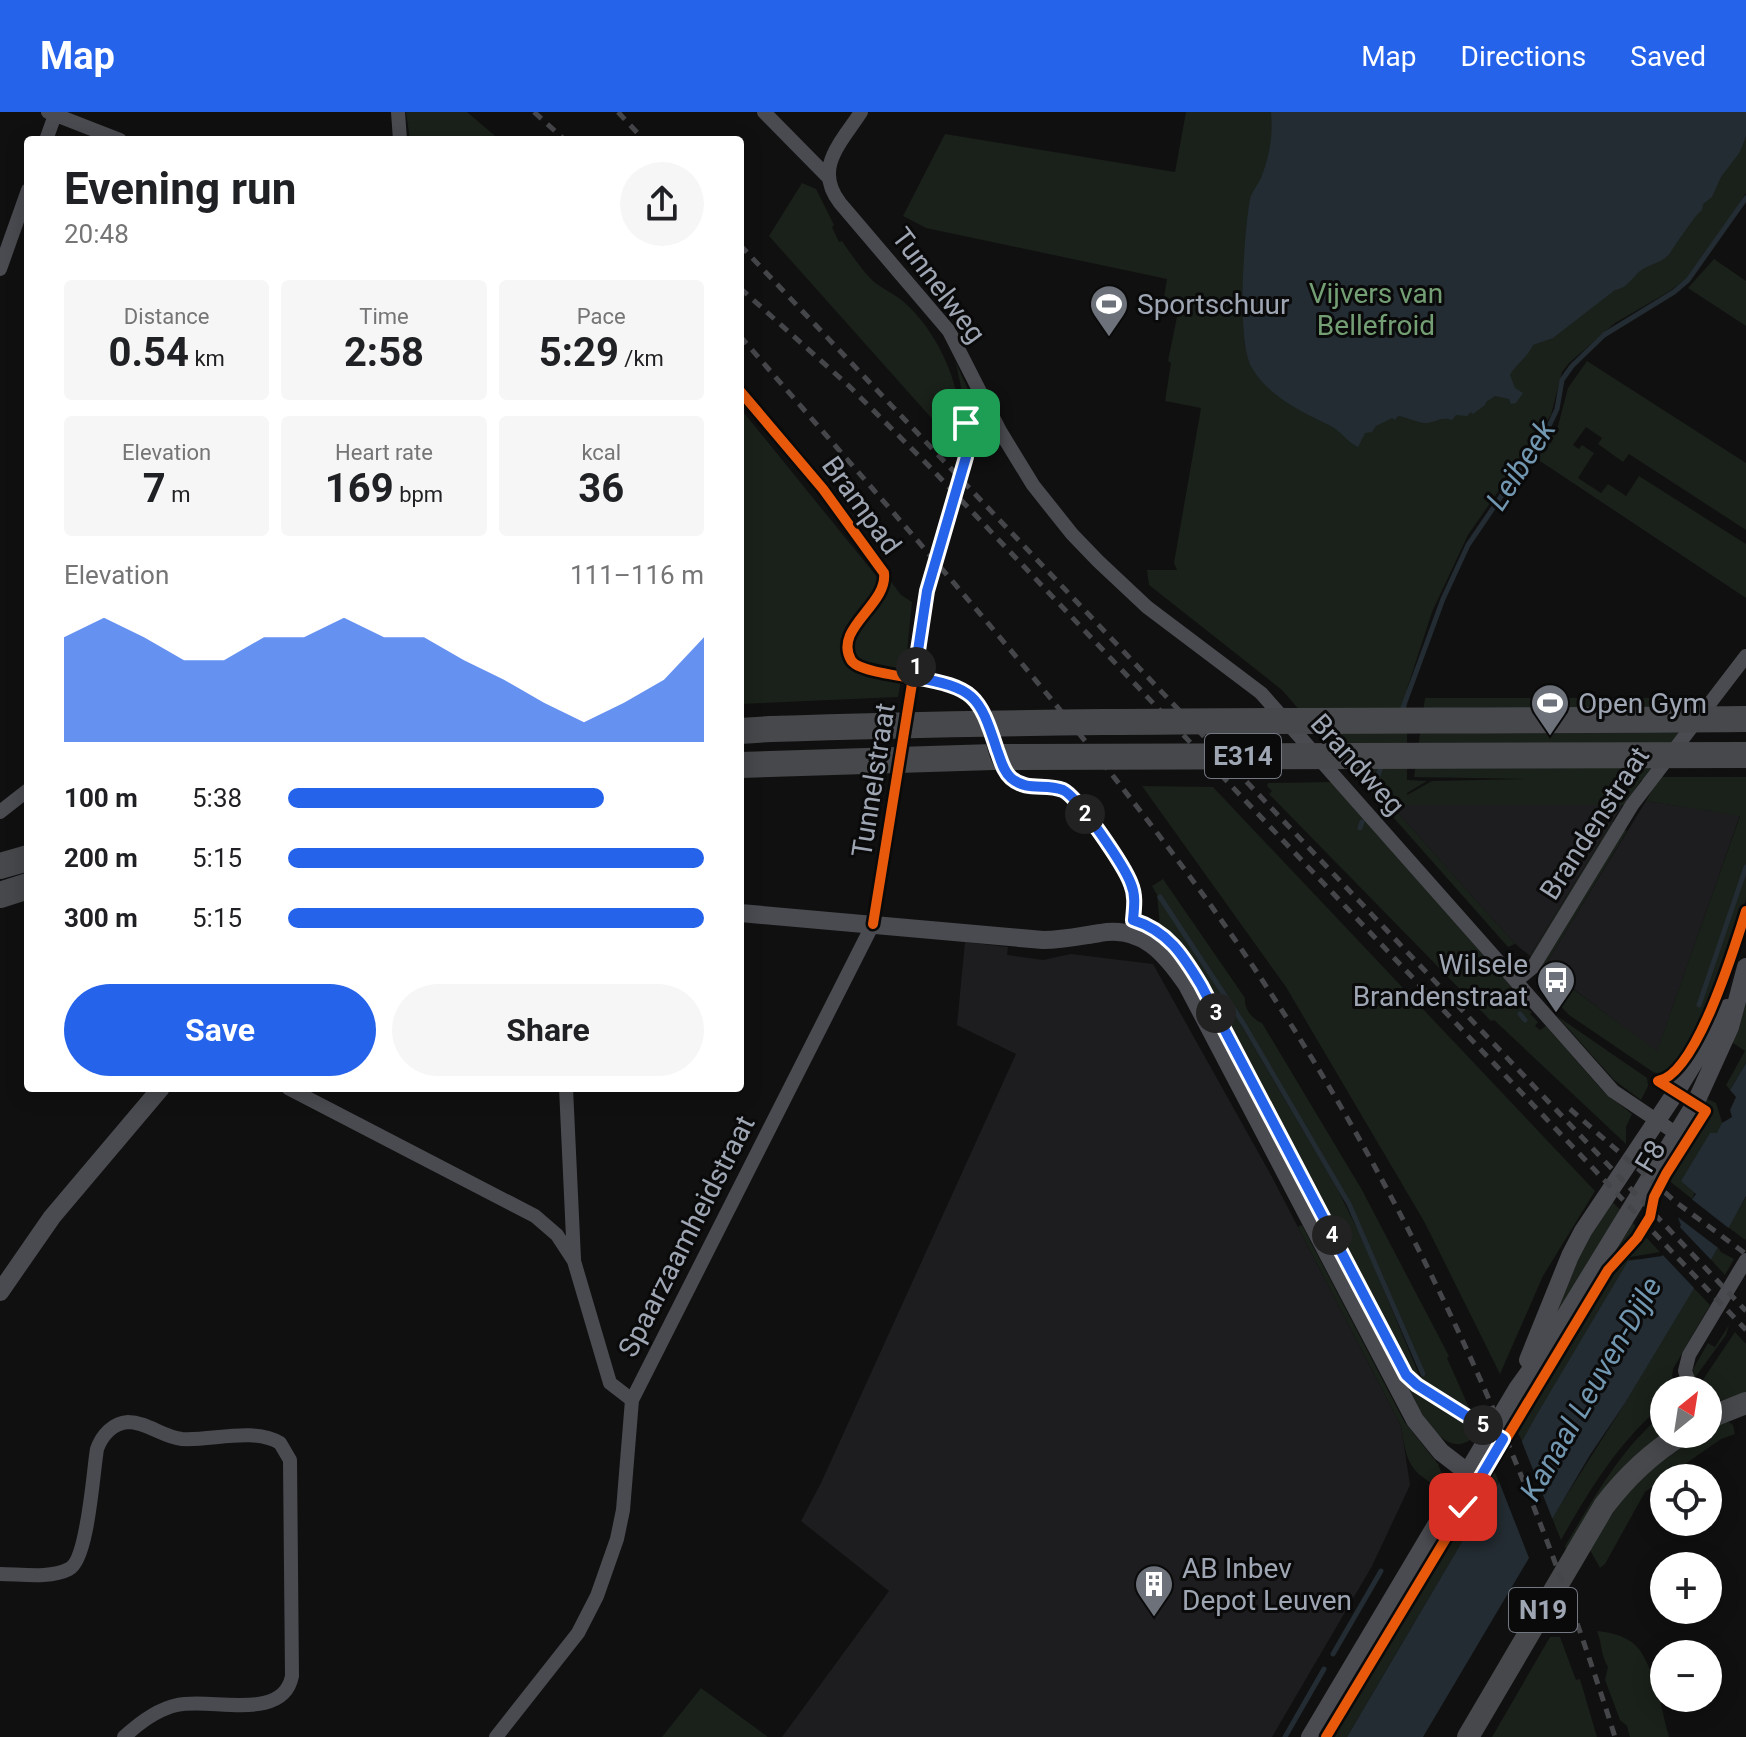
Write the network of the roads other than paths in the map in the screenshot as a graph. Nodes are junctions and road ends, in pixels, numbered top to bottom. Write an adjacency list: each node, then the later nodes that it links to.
1 (398, 112): 7 (street)
2 (764, 112): 8 (street, Tunnelweg)
3 (861, 112): 8 (street)
4 (51, 114): 5 (street); 6 (street)
5 (47, 136)
6 (109, 136)
7 (400, 136)
8 (828, 177): 11 (street, Tunnelweg)
9 (24, 201): 10 (street)
10 (0, 269)
11 (1000, 431): 26 (street, Brandweg)
12 (1746, 656): 26 (street, Brandenstraat)
13 (1746, 719): 14 (highway, E314, bridge)
14 (744, 731)
15 (1746, 755): 16 (highway, E314, bridge)
16 (744, 765)
17 (24, 793): 18 (street)
18 (0, 812)
19 (24, 859): 20 (highway)
20 (0, 866)
21 (24, 887): 22 (highway)
22 (0, 895)
23 (744, 913): 24 (street)
24 (873, 924): 37 (street, Spaarzaamheidstraat); 41 (street)
25 (1744, 973): 30 (street); 31 (street)
26 (1516, 981): 30 (street, Brandweg)
27 (158, 1092): 34 (street)
28 (296, 1092): 33 (street)
29 (566, 1092): 33 (street)
30 (1656, 1121): 31 (street, Brandweg); 36 (street)
31 (1677, 1134): 36 (street)
32 (1746, 1260): 35 (street)
33 (574, 1261): 37 (street)
34 (0, 1292)
35 (1687, 1376)
36 (1517, 1389): 41 (street)
37 (632, 1400): 44 (street)
38 (1746, 1403): 39 (main road)
39 (1722, 1412)
40 (1659, 1448): 46 (main road, N19)
41 (1467, 1472): 45 (street)
42 (0, 1574): 43 (street)
43 (124, 1737)
44 (496, 1737)
45 (1310, 1737)
46 (1468, 1737)

